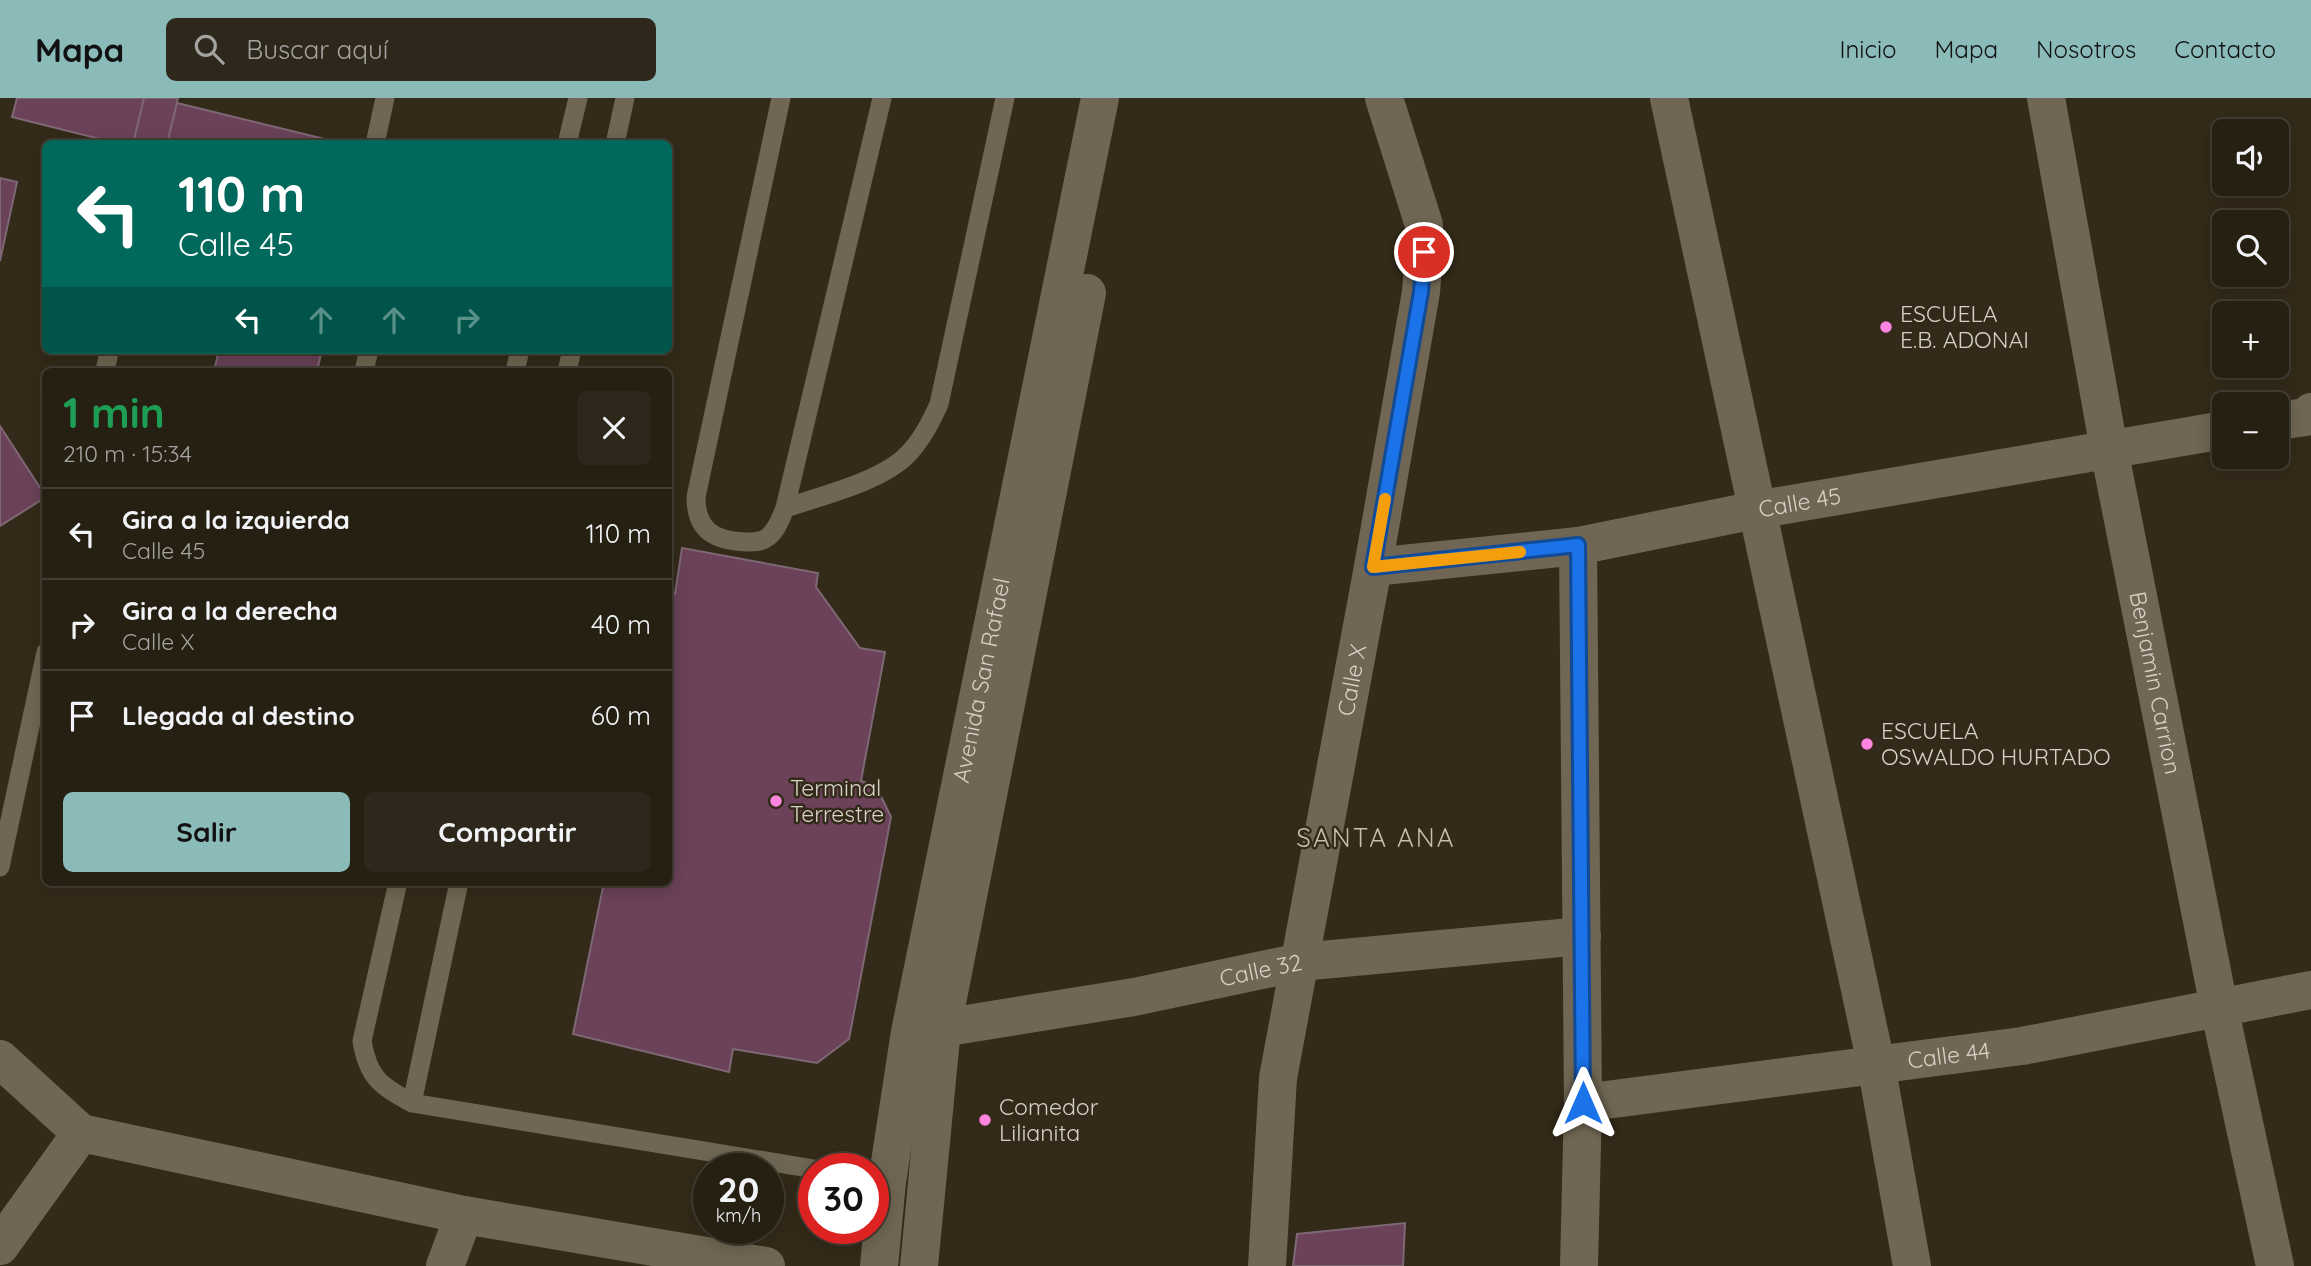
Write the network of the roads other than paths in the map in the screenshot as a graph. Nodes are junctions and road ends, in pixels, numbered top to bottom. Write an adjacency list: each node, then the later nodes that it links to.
1 (385, 98): 11 (lane)
2 (578, 98): 12 (lane)
3 (625, 98): 13 (lane)
4 (781, 98): 16 (lane)
5 (882, 98): 16 (lane)
6 (1005, 98): 16 (lane)
7 (1384, 98): 19 (street, Calle X)
8 (1669, 98): 17 (street)
9 (2046, 98): 15 (street, Benjamin Carrion)
10 (1101, 100): 28 (street, Avenida San Rafael); 34 (street, Avenida San Rafael)
11 (376, 140)
12 (568, 140)
13 (616, 140)
14 (2212, 432): 15 (street, Calle 45)
15 (2109, 449): 17 (street, Calle 45); 27 (street, Benjamin Carrion)
16 (785, 508)
17 (1756, 510): 18 (street, Calle 45); 30 (street)
18 (1578, 545): 19 (street, Calle 45); 24 (street)
19 (1373, 567): 25 (street, Calle X)
20 (42, 671): 21 (lane)
21 (0, 867)
22 (397, 886): 31 (lane)
23 (458, 886): 31 (lane)
24 (1582, 936): 25 (street, Calle 32); 32 (street)
25 (1300, 962): 28 (street, Calle 32); 43 (street, Calle X)
26 (2311, 990): 27 (street, Calle 44)
27 (2219, 1007): 30 (street, Calle 44); 46 (street, Benjamin Carrion)
28 (942, 1028): 42 (street, Avenida San Rafael)
29 (0, 1059): 33 (street)
30 (1876, 1064): 32 (street, Calle 44); 45 (street)
31 (412, 1103): 35 (lane)
32 (1583, 1103): 44 (street)
33 (81, 1133): 36 (street); 38 (street)
34 (885, 1153)
35 (798, 1166)
36 (464, 1215): 39 (street); 40 (street)
37 (879, 1244): 41 (street, Avenida San Rafael)
38 (0, 1246)
39 (445, 1266)
40 (766, 1266)
41 (879, 1266)
42 (919, 1266)
43 (1267, 1266)
44 (1579, 1266)
45 (1912, 1266)
46 (2275, 1266)

